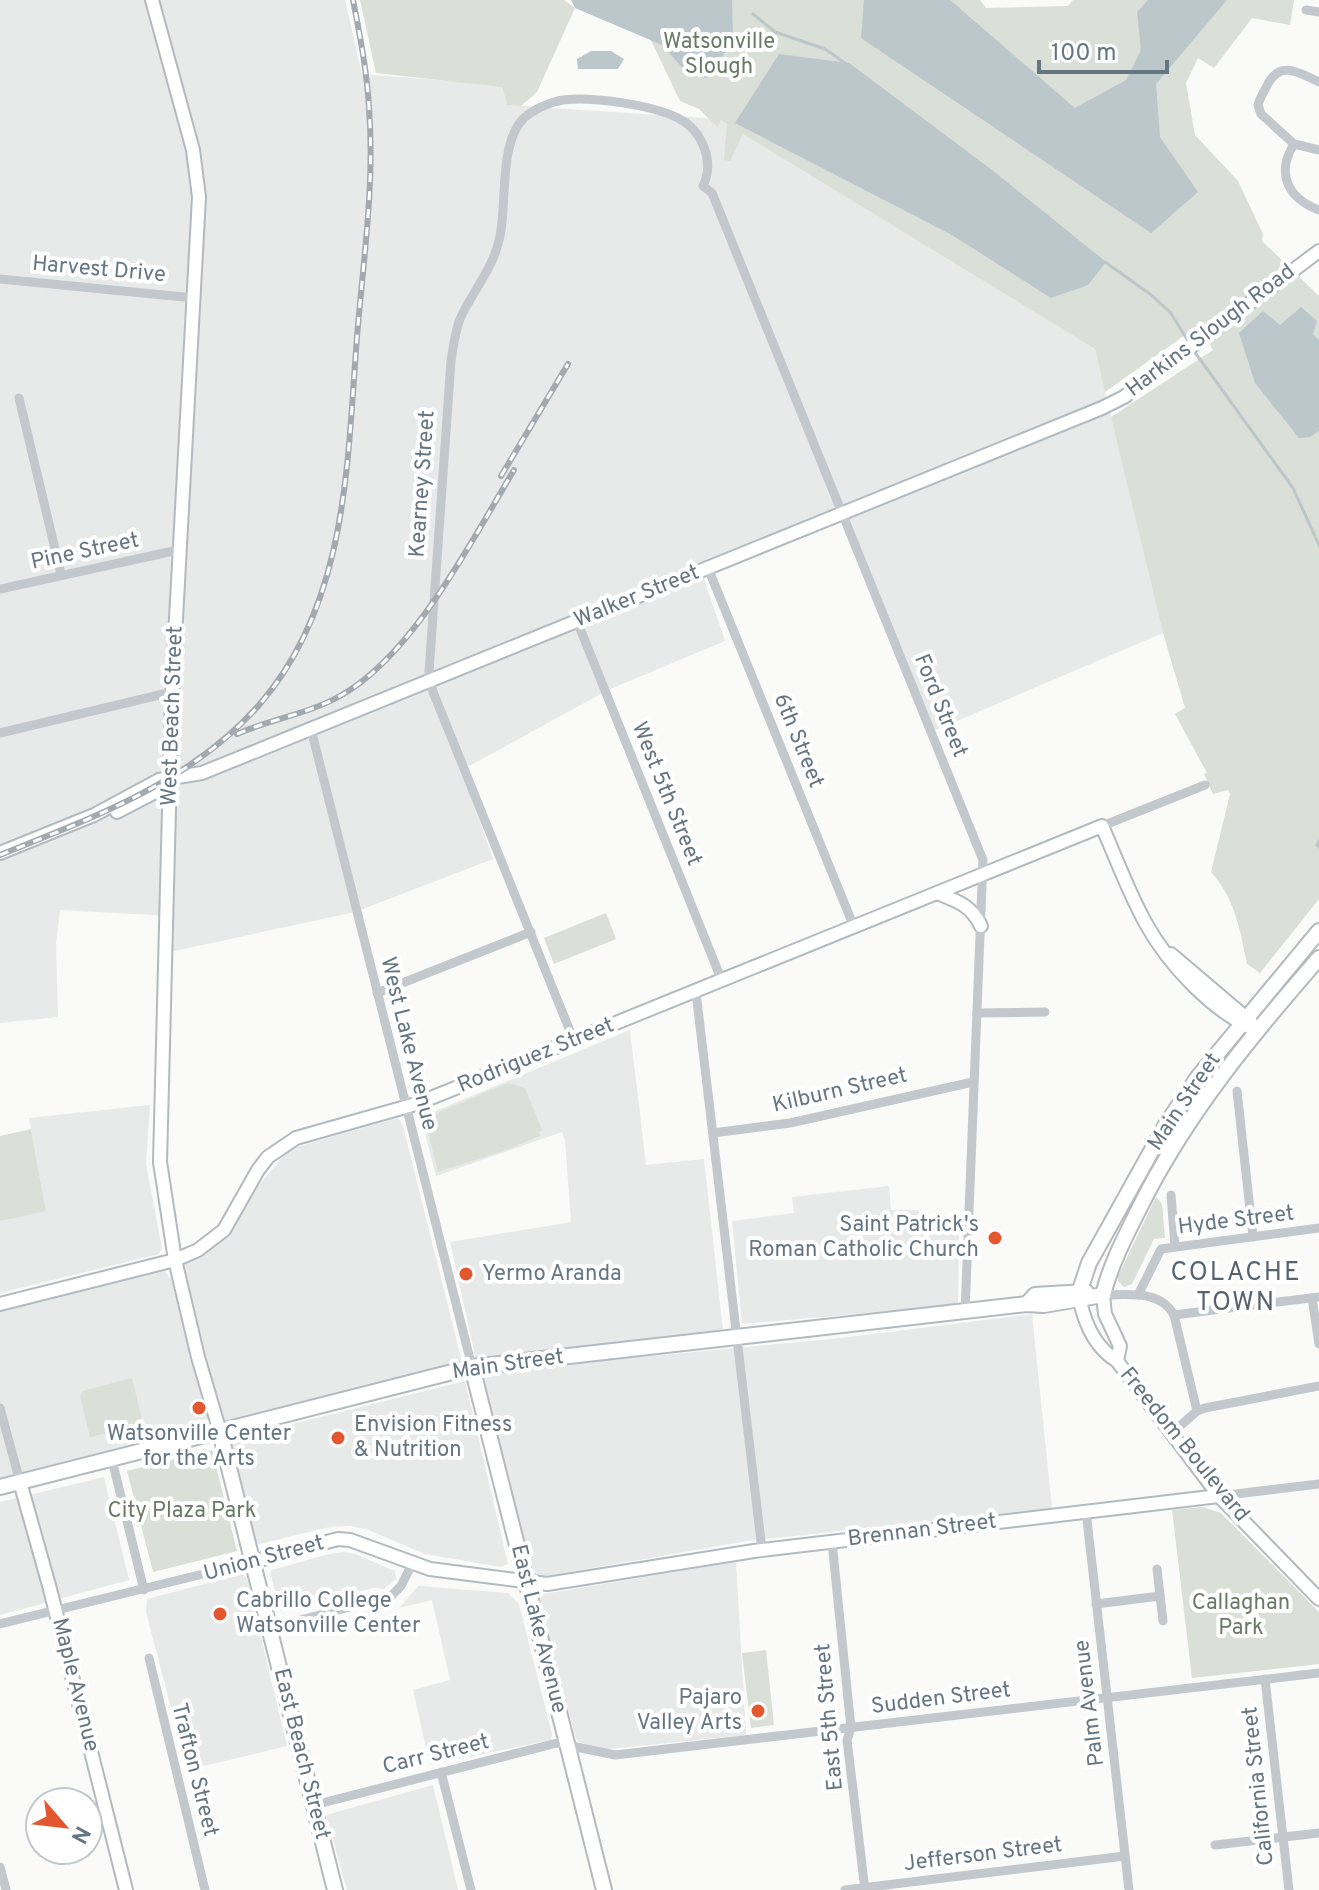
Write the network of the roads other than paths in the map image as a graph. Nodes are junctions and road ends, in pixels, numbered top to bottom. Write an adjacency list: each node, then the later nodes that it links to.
1 (152, 0): 11 (main road, West Beach Street)
2 (1306, 10): 3 (street)
3 (1319, 12)
4 (1319, 82): 5 (street)
5 (1294, 144): 7 (street); 8 (street)
6 (704, 147): 14 (street, Ford Street); 20 (street, Kearney Street)
7 (1319, 150)
8 (1319, 210)
9 (1319, 251): 13 (main road, Harkins Slough Road)
10 (0, 279): 11 (street, Harvest Drive)
11 (194, 298): 15 (main road, West Beach Street)
12 (19, 398): 17 (street)
13 (1102, 408): 14 (main road, Walker Street)
14 (842, 513): 16 (main road, Walker Street); 33 (street, Ford Street)
15 (178, 550): 17 (street, Pine Street); 21 (main road, West Beach Street)
16 (708, 568): 19 (main road, Walker Street); 36 (street, 6th Street)
17 (61, 574): 18 (street, Pine Street)
18 (0, 589)
19 (577, 621): 20 (main road, Walker Street); 40 (street, West 5th Street)
20 (429, 682): 22 (main road, Walker Street); 38 (street, Kearney Street)
21 (172, 692): 23 (street); 24 (main road, West Beach Street)
22 (311, 729): 24 (main road, Walker Street); 42 (street, West Lake Avenue)
23 (0, 733)
24 (171, 777): 26 (main road, Walker Street); 27 (main road, West Beach Street); 31 (main road, Walker Street)
25 (1205, 785): 28 (street, Rodriguez Street)
26 (141, 801): 27 (main road); 32 (main road, Walker Street)
27 (170, 818): 56 (main road, West Beach Street)
28 (1102, 826): 29 (main road, Rodriguez Street); 30 (main road)
29 (1075, 837): 30 (main road); 33 (main road, Rodriguez Street)
30 (1113, 849): 45 (main road)
31 (0, 853)
32 (0, 859)
33 (983, 875): 34 (main road, Rodriguez Street); 35 (street, Ford Street)
34 (937, 893): 35 (main road); 36 (main road, Rodriguez Street)
35 (981, 926): 44 (street, Ford Street)
36 (854, 927): 40 (main road, Rodriguez Street)
37 (1319, 931): 45 (main road, Main Street)
38 (531, 932): 42 (street); 47 (street, Kearney Street)
39 (1319, 958): 46 (main road, Main Street)
40 (722, 981): 41 (main road, Rodriguez Street)
41 (696, 992): 47 (main road, Rodriguez Street); 51 (street)
42 (377, 993): 50 (street, West Lake Avenue)
43 (1045, 1012): 44 (street)
44 (977, 1013): 48 (street, Ford Street)
45 (1245, 1020): 46 (main road); 57 (main road, Main Street)
46 (1258, 1031): 59 (main road, Main Street)
47 (574, 1041): 50 (main road, Rodriguez Street)
48 (973, 1082): 51 (street, Kilburn Street); 65 (street, Ford Street)
49 (1237, 1091): 54 (street)
50 (406, 1108): 56 (main road, Rodriguez Street); 70 (street, West Lake Avenue)
51 (713, 1133): 67 (street)
52 (1171, 1195): 55 (street)
53 (1319, 1228): 54 (street, Hyde Street)
54 (1253, 1237): 55 (street, Hyde Street)
55 (1175, 1246): 60 (street, Hyde Street)
56 (175, 1260): 63 (main road, Rodriguez Street); 74 (main road, West Beach Street)
57 (1089, 1263): 58 (main road); 61 (main road, Main Street)
58 (1056, 1293): 61 (main road, Main Street); 64 (main road, Main Street)
59 (1103, 1295): 60 (street); 61 (main road, Main Street); 69 (main road, Freedom Boulevard)
60 (1138, 1295): 66 (street)
61 (1080, 1296): 64 (main road, Main Street); 69 (main road, Freedom Boulevard)
62 (1315, 1298): 66 (street); 68 (street)
63 (0, 1304)
64 (1027, 1304): 65 (main road, Main Street)
65 (965, 1312): 67 (main road, Main Street)
66 (1174, 1315): 73 (street)
67 (737, 1337): 70 (main road, Main Street); 83 (street)
68 (1319, 1344)
69 (1117, 1361): 75 (main road, Freedom Boulevard)
70 (472, 1367): 74 (main road, Main Street); 87 (main road, East Lake Avenue)
71 (1319, 1386): 73 (street)
72 (0, 1408): 77 (street)
73 (1197, 1411): 75 (street)
74 (220, 1432): 76 (main road, Main Street); 84 (main road, East Beach Street)
75 (1172, 1433): 80 (main road, Freedom Boulevard)
76 (112, 1460): 77 (main road, Main Street); 88 (street)
77 (20, 1482): 79 (main road, Main Street); 92 (main road, Maple Avenue)
78 (1319, 1484): 80 (street, Brennan Street)
79 (0, 1487)
80 (1219, 1496): 81 (main road, Brennan Street); 90 (main road, Freedom Boulevard)
81 (1086, 1511): 82 (main road, Brennan Street); 91 (street, Palm Avenue)
82 (832, 1542): 83 (main road, Brennan Street); 100 (street, East 5th Street)
83 (762, 1550): 87 (main road, Brennan Street)
84 (252, 1562): 85 (main road, Union Street); 88 (street, Union Street); 95 (main road, East Beach Street)
85 (412, 1564): 87 (main road, Union Street); 95 (street)
86 (1157, 1569): 89 (street)
87 (526, 1583): 101 (main road, East Lake Avenue)
88 (144, 1590): 92 (street, Union Street)
89 (1160, 1596): 91 (street); 93 (street)
90 (1319, 1599)
91 (1096, 1604): 99 (street, Palm Avenue)
92 (56, 1611): 94 (street, Union Street); 111 (main road, Maple Avenue)
93 (1163, 1621)
94 (0, 1624)
95 (270, 1628): 103 (main road, East Beach Street)
96 (149, 1658): 112 (street, Trafton Street)
97 (1319, 1673): 98 (street, Sudden Street)
98 (1265, 1679): 99 (street, Sudden Street); 105 (street, California Street)
99 (1108, 1697): 100 (street, Sudden Street); 107 (street, Palm Avenue)
100 (851, 1728): 101 (street, Sudden Street); 109 (street, East 5th Street)
101 (568, 1744): 102 (street, Carr Street); 115 (main road, East Lake Avenue)
102 (441, 1772): 103 (street, Carr Street); 114 (street)
103 (314, 1805): 113 (main road, East Beach Street)
104 (1319, 1833): 105 (street)
105 (1282, 1837): 106 (street); 118 (street, California Street)
106 (1215, 1845)
107 (1125, 1856): 109 (street, Jefferson Street); 117 (street, Palm Avenue)
108 (0, 1867): 110 (street)
109 (865, 1889): 116 (street, Jefferson Street)
110 (6, 1890)
111 (126, 1890)
112 (205, 1890)
113 (335, 1890)
114 (471, 1890)
115 (604, 1890)
116 (845, 1890)
117 (1129, 1890)
118 (1289, 1890)

